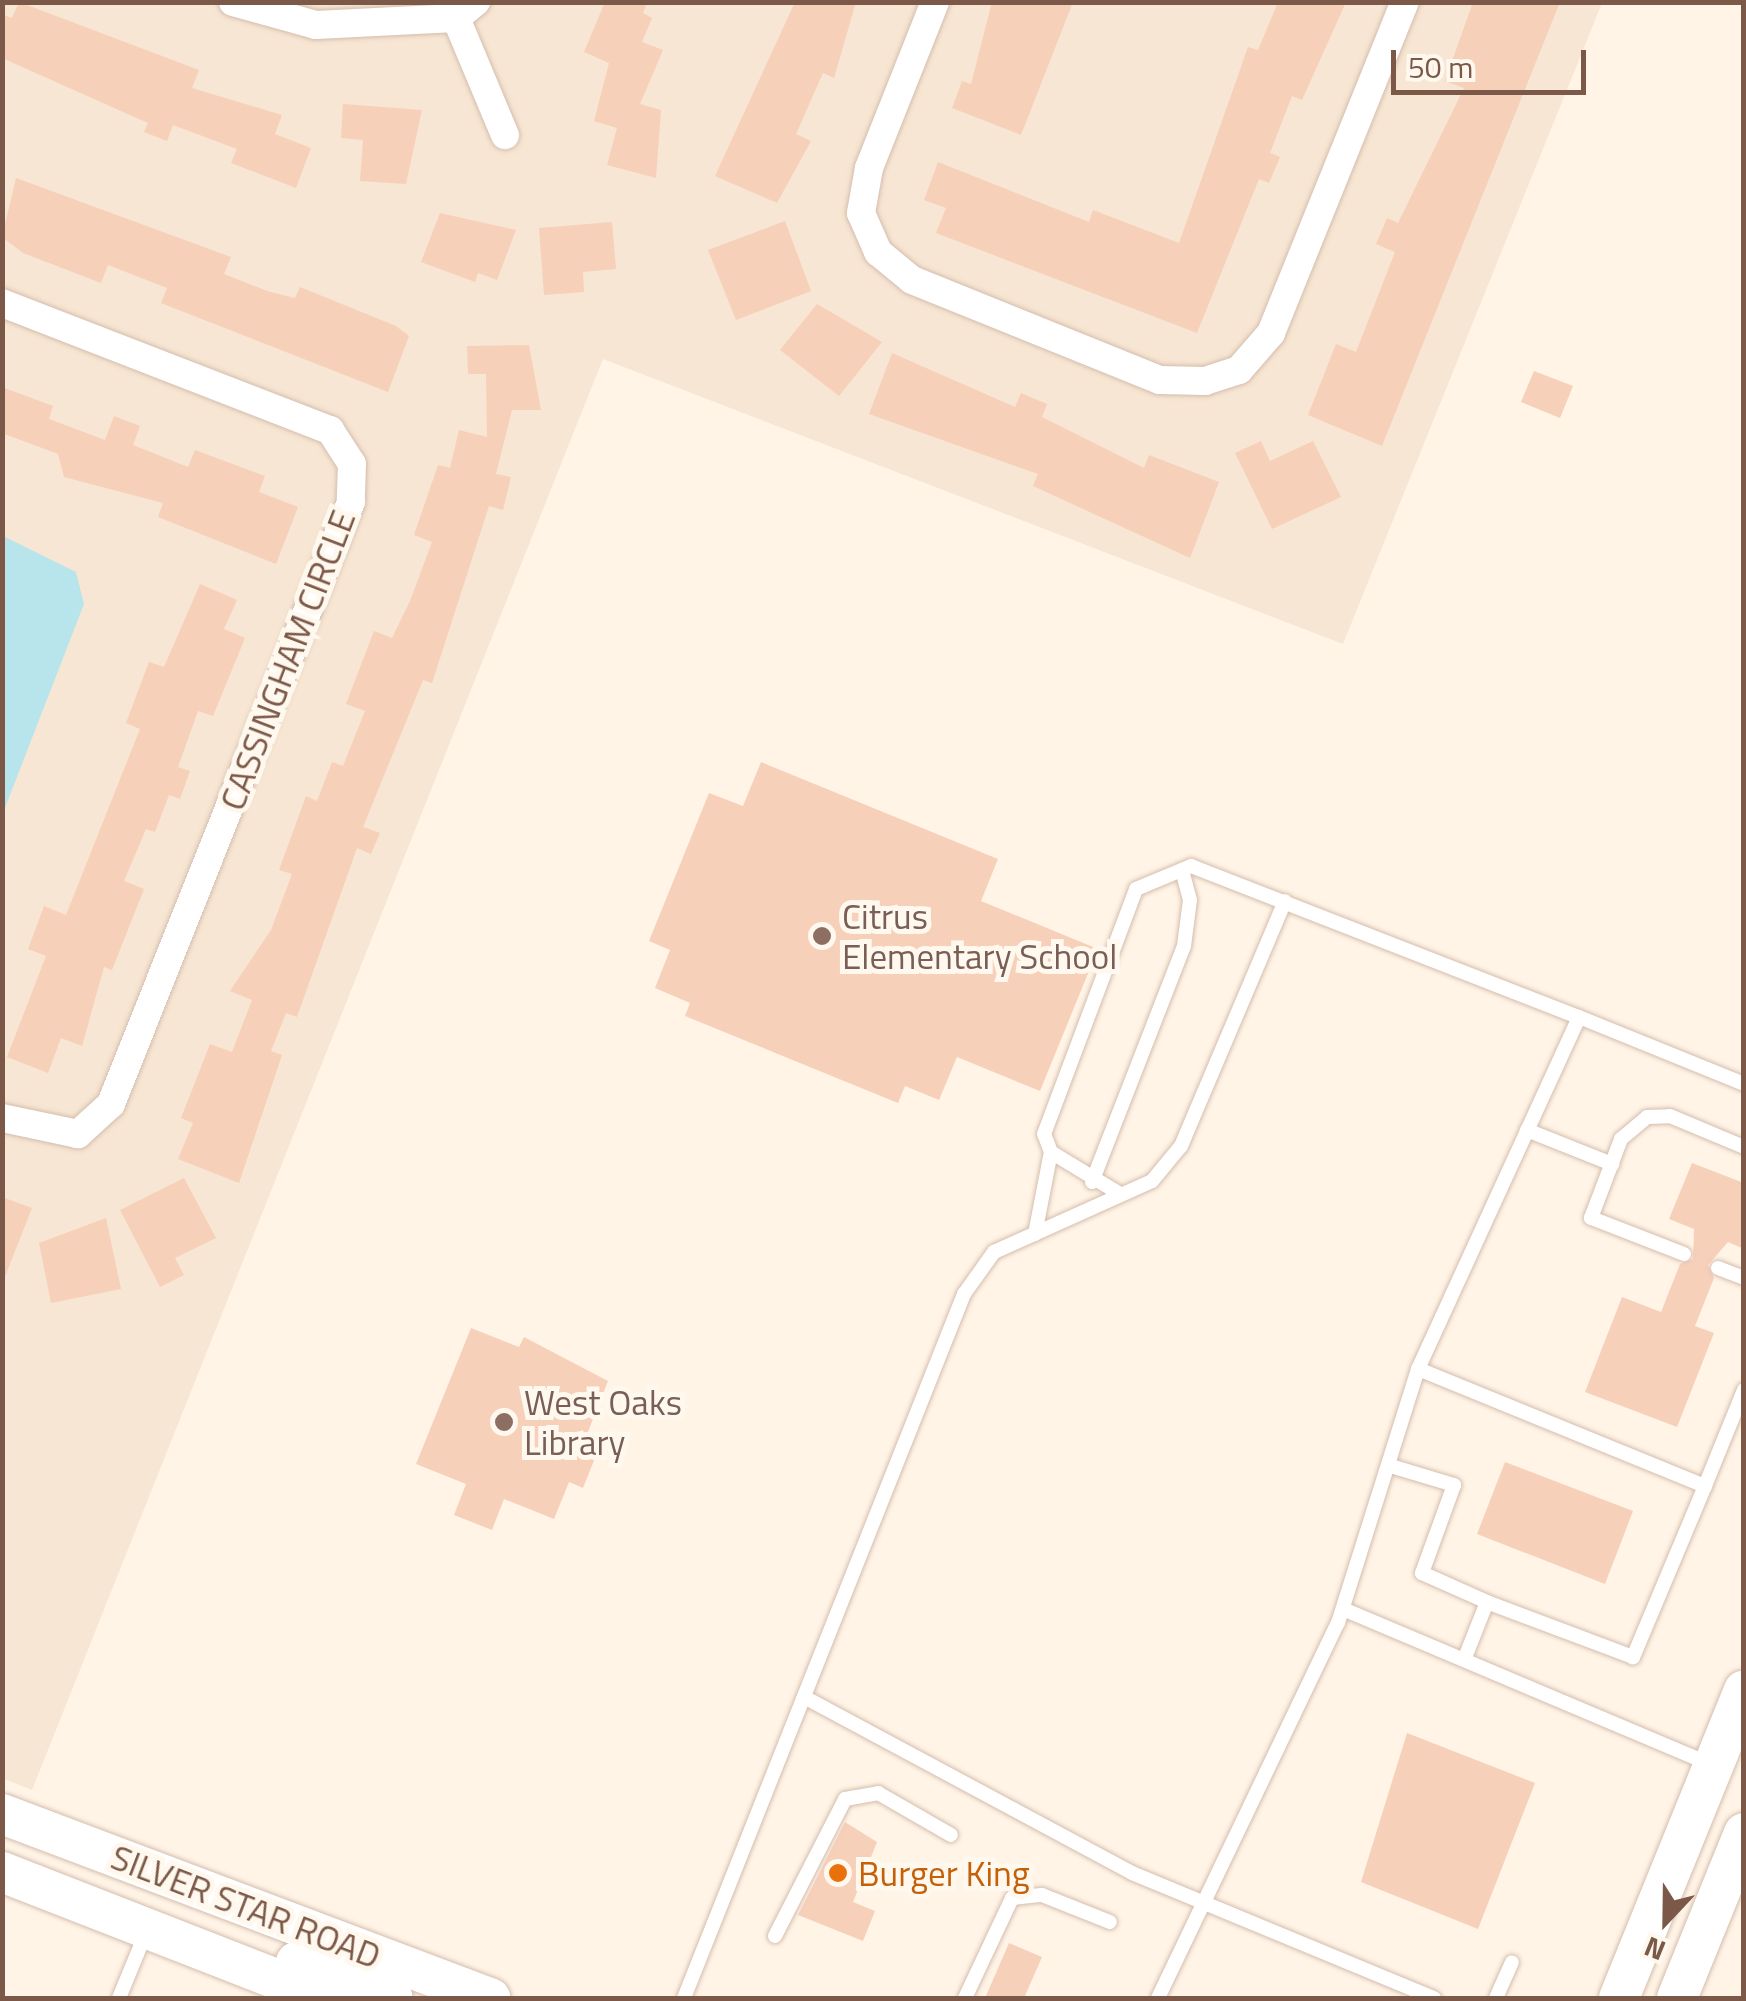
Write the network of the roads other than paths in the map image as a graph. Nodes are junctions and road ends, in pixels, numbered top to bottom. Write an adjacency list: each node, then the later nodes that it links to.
1 (233, 2): 4 (street)
2 (935, 2): 3 (street)
3 (1405, 2)
4 (466, 10): 5 (street)
5 (505, 135)
6 (2, 302): 11 (street, CASSINGHAM CIRCLE)
7 (1182, 870): 8 (lane); 14 (lane); 16 (lane)
8 (1285, 901): 9 (lane); 17 (lane)
9 (1579, 1016): 10 (lane); 12 (lane)
10 (1744, 1084)
11 (2, 1118)
12 (1527, 1130): 15 (lane); 22 (lane)
13 (1744, 1148): 15 (lane)
14 (1050, 1152): 16 (lane); 18 (lane)
15 (1612, 1164): 19 (lane)
16 (1092, 1182): 17 (lane)
17 (1120, 1194): 18 (lane)
18 (1035, 1234): 30 (lane)
19 (1684, 1254)
20 (1718, 1268): 21 (lane)
21 (1744, 1278)
22 (1418, 1369): 24 (lane); 25 (lane)
23 (1744, 1390): 25 (lane)
24 (1394, 1467): 26 (lane); 27 (lane)
25 (1705, 1486): 26 (lane)
26 (1487, 1602): 28 (lane)
27 (1343, 1609): 28 (lane); 36 (lane)
28 (1464, 1660): 31 (lane)
29 (1744, 1690): 31 (main road)
30 (804, 1698): 36 (lane); 45 (lane)
31 (1728, 1771): 50 (main road)
32 (2, 1814): 44 (main road, SILVER STAR ROAD)
33 (1744, 1833): 51 (main road)
34 (951, 1835): 39 (lane)
35 (2, 1872): 38 (main road, SILVER STAR ROAD)
36 (1198, 1900): 47 (lane); 48 (lane)
37 (1110, 1922): 46 (lane)
38 (164, 1936): 41 (lane); 42 (main road, SILVER STAR ROAD); 43 (main road)
39 (775, 1936)
40 (1512, 1962): 49 (lane)
41 (119, 1998)
42 (325, 1998)
43 (393, 1998)
44 (490, 1998)
45 (684, 1998)
46 (965, 1998)
47 (1158, 1998)
48 (1434, 1998)
49 (1496, 1998)
50 (1619, 1998)
51 (1677, 1998)

